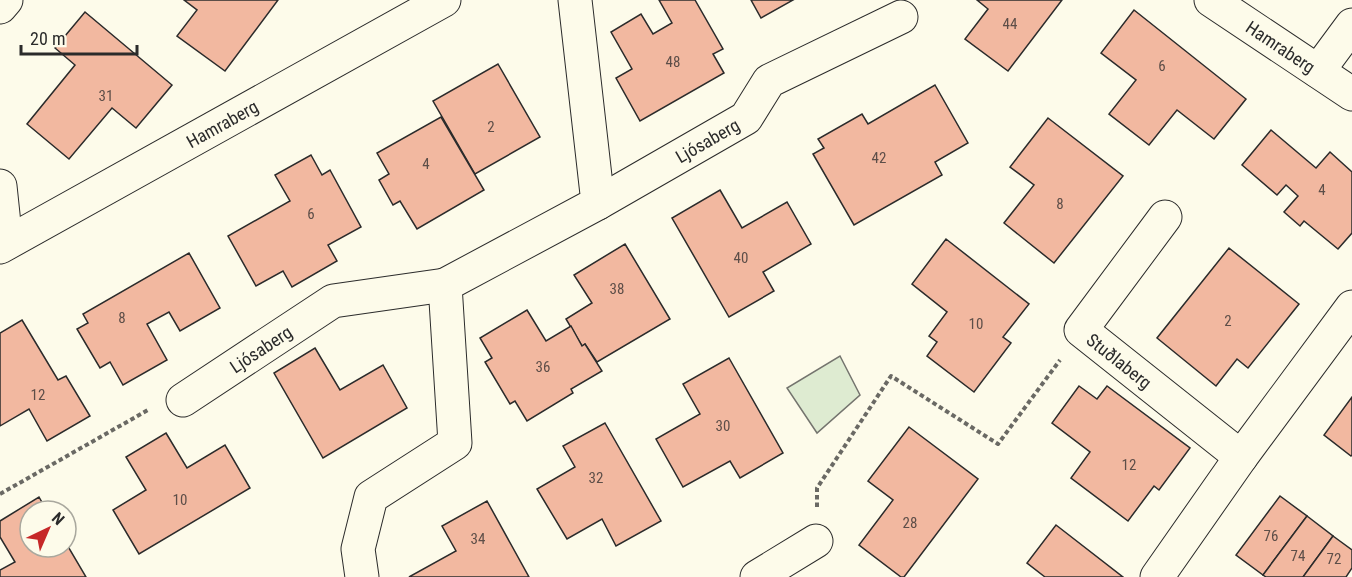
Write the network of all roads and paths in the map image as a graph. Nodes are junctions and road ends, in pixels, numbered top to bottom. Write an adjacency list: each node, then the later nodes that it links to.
1 (6, 0): 5 (street)
2 (575, 0): 11 (street)
3 (1210, 0): 8 (street, Hamraberg)
4 (431, 3): 13 (street, Hamraberg)
5 (0, 7)
6 (901, 17): 11 (street, Ljósaberg)
7 (1352, 25): 8 (street)
8 (1318, 71): 9 (street, Hamraberg)
9 (1352, 94)
10 (0, 186): 13 (street)
11 (598, 203): 14 (street, Ljósaberg)
12 (1164, 217): 16 (street, Stuðlaberg)
13 (3, 245)
14 (445, 285): 17 (street, Ljósaberg); 21 (street)
15 (1352, 307): 18 (street)
16 (1081, 330): 18 (street, Stuðlaberg); 20 (path)
17 (183, 400): 19 (path)
18 (1241, 457): 23 (street)
19 (0, 494)
20 (816, 541): 22 (street)
21 (362, 577)
22 (757, 577)
23 (1158, 577)

